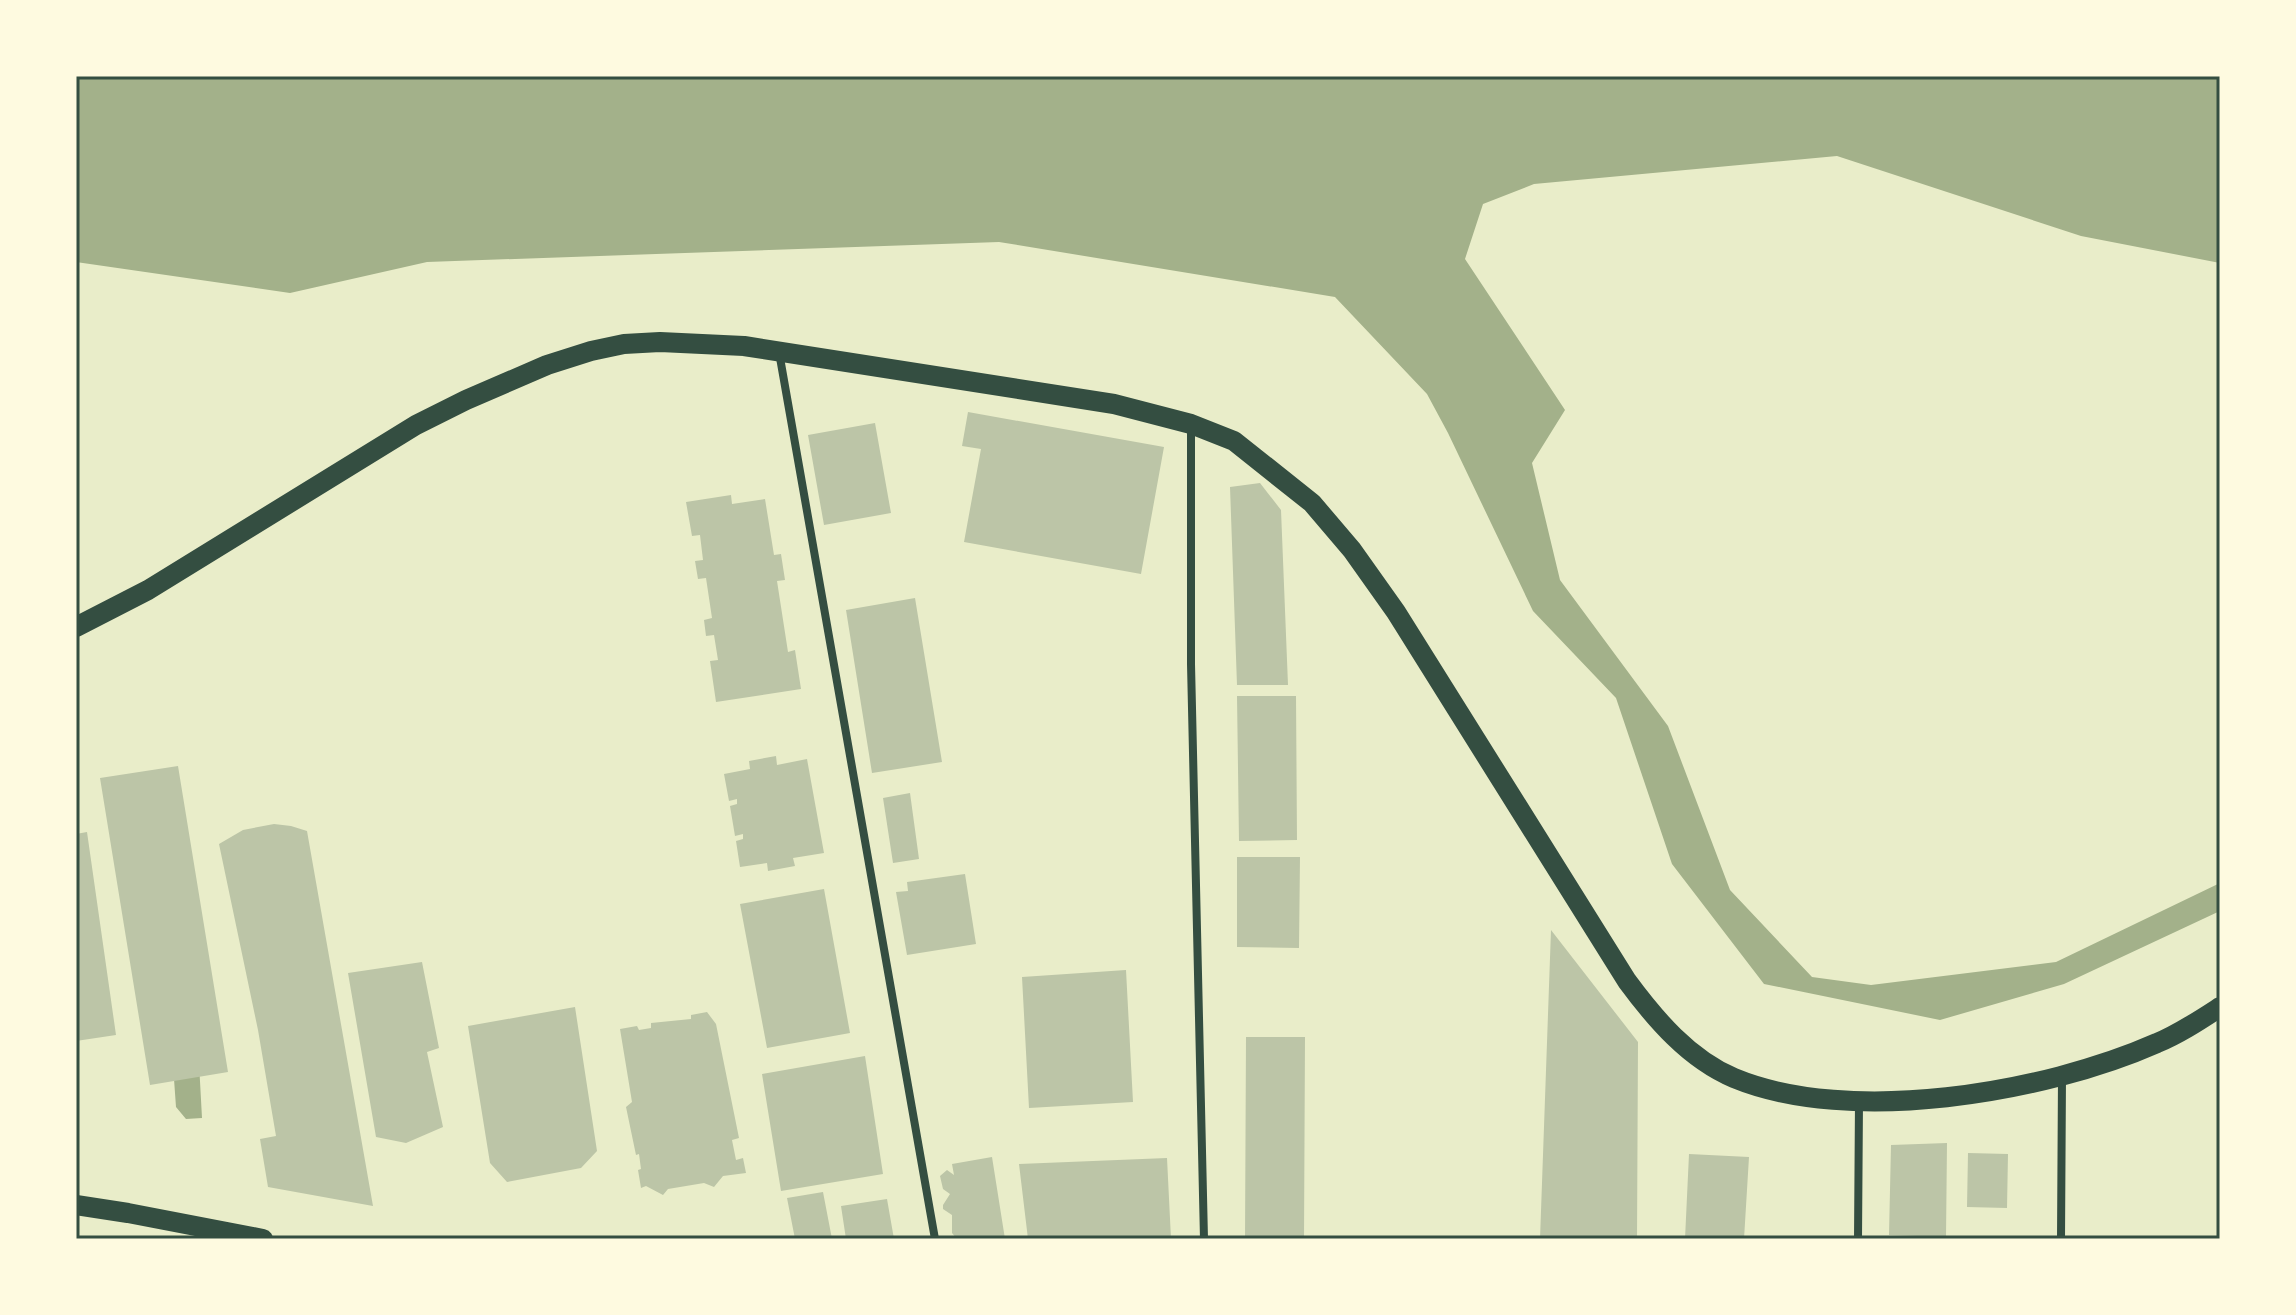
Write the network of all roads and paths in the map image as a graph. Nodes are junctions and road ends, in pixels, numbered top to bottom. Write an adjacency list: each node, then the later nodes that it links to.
1 (779, 351): 2 (main road); 3 (main road); 9 (street)
2 (1191, 424): 6 (main road); 10 (street)
3 (76, 627)
4 (2220, 1007): 5 (main road)
5 (2062, 1075): 6 (main road); 12 (street)
6 (1859, 1101): 11 (street)
7 (76, 1205): 8 (main road)
8 (263, 1239)
9 (935, 1239)
10 (1204, 1239)
11 (1858, 1239)
12 (2061, 1239)

